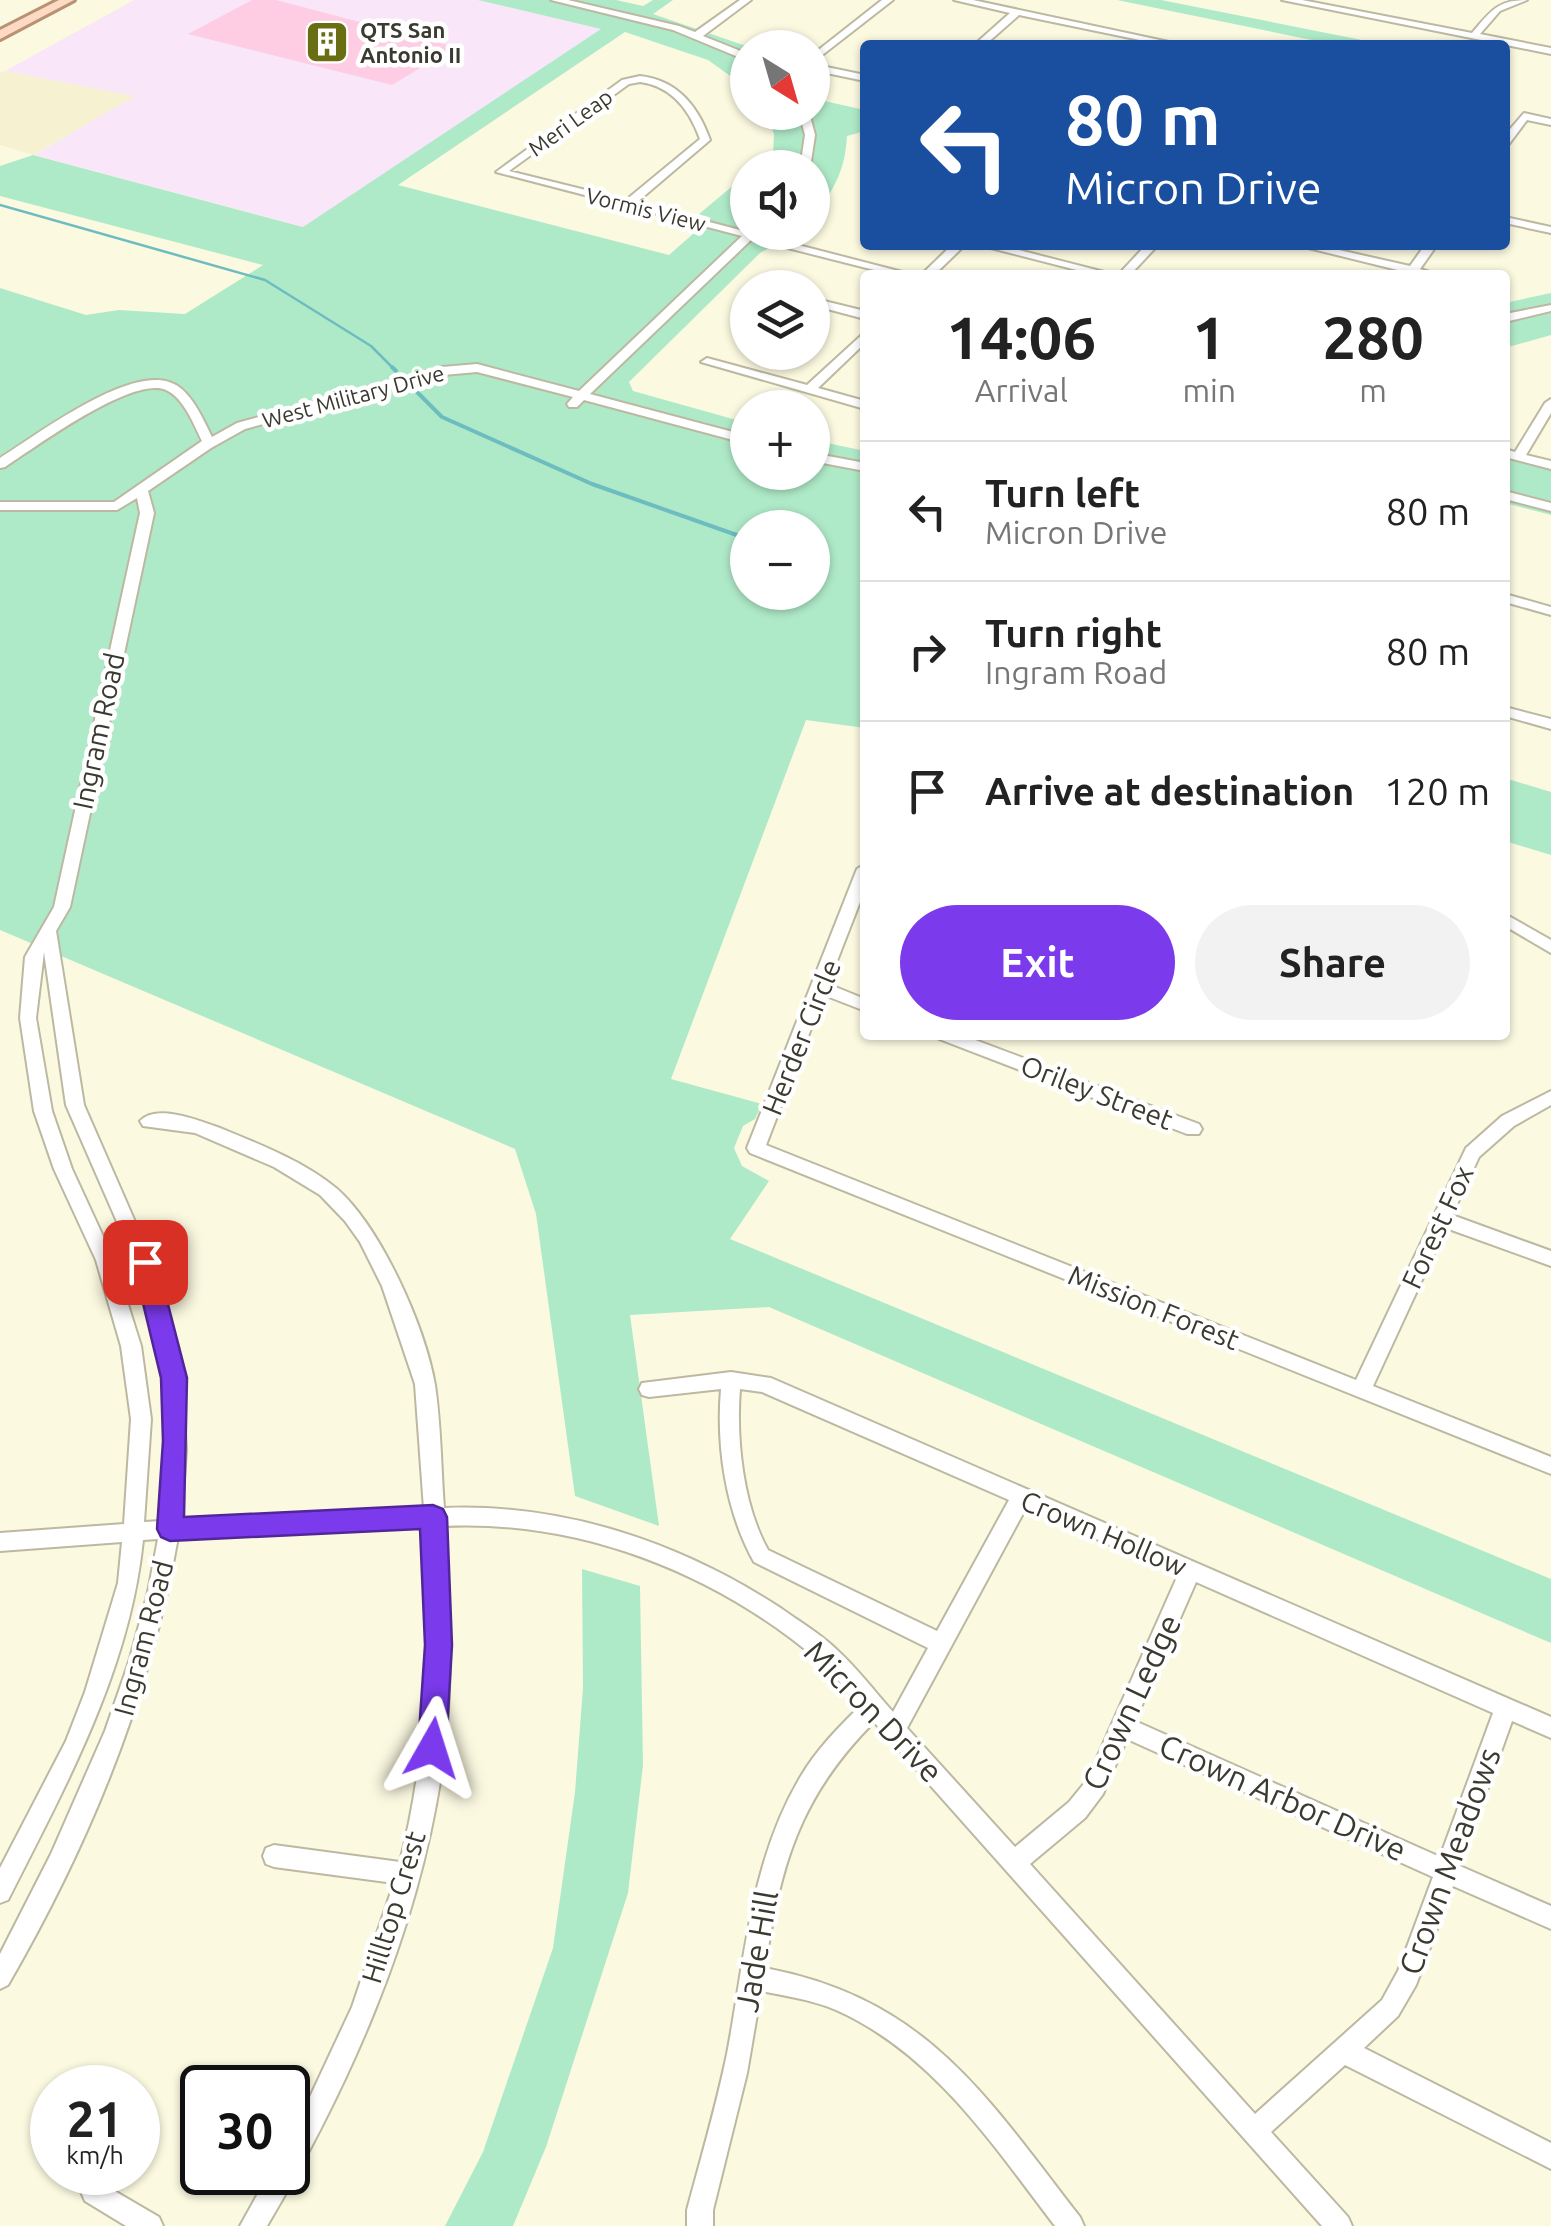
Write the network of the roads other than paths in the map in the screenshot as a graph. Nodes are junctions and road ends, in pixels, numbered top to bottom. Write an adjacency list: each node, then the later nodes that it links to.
1 (49, 0): 12 (main road)
2 (68, 0): 13 (main road)
3 (556, 0): 14 (street)
4 (746, 0): 14 (street)
5 (888, 0): 22 (street)
6 (959, 0): 10 (street)
7 (1286, 0): 11 (street)
8 (1361, 0): 11 (street)
9 (1522, 0): 16 (street)
10 (1017, 12): 15 (street); 17 (street)
11 (1349, 12): 16 (street)
12 (0, 25)
13 (0, 35)
14 (697, 35): 23 (street)
15 (1136, 36): 18 (street); 19 (street)
16 (1474, 36): 20 (street)
17 (985, 40)
18 (1132, 40)
19 (1155, 40)
20 (1493, 40)
21 (1510, 43): 24 (street)
22 (830, 48)
23 (730, 50)
24 (1551, 52)
25 (830, 68): 26 (street)
26 (860, 77)
27 (1551, 122): 28 (street)
28 (1510, 135)
29 (500, 172): 30 (street, Vormis View); 30 (street, Meri Leap)
30 (628, 204): 32 (street, Vormis View)
31 (1510, 221): 33 (street)
32 (730, 229)
33 (1551, 230)
34 (735, 250): 53 (street)
35 (813, 250): 41 (street, Vormis View)
36 (954, 250): 42 (street)
37 (1006, 250): 43 (street)
38 (1147, 250): 44 (street)
39 (1324, 250): 45 (street)
40 (1427, 250): 45 (street)
41 (889, 270)
42 (932, 270)
43 (1089, 270)
44 (1129, 270)
45 (1413, 270)
46 (830, 306): 48 (street)
47 (1551, 308): 49 (street)
48 (860, 314)
49 (1510, 317)
50 (860, 341): 52 (street)
51 (706, 362): 52 (street)
52 (810, 389): 54 (street)
53 (578, 398): 57 (street, West Military Drive); 58 (street, West Military Drive)
54 (860, 404)
55 (1551, 404): 60 (street)
56 (200, 426): 57 (street, West Military Drive); 59 (street); 61 (street)
57 (241, 426): 59 (street, West Military Drive)
58 (730, 436)
59 (207, 446): 65 (street, West Military Drive)
60 (1512, 455): 63 (street)
61 (4, 458)
62 (830, 460): 64 (street)
63 (1551, 465)
64 (860, 466)
65 (142, 492): 69 (street, West Military Drive); 70 (street, Ingram Road)
66 (1510, 496): 68 (street)
67 (0, 506): 69 (street)
68 (1551, 507)
69 (110, 508): 70 (street)
70 (142, 526): 77 (street, Ingram Road)
71 (1510, 599): 72 (street)
72 (1551, 610)
73 (1510, 712): 74 (street)
74 (1551, 724)
75 (860, 883): 79 (street, Herder Circle)
76 (1510, 922): 78 (street)
77 (49, 933): 82 (street, Ingram Road); 83 (street, Ingram Road)
78 (1551, 947)
79 (821, 988): 80 (street); 87 (street, Herder Circle)
80 (860, 1003)
81 (957, 1040): 86 (street, Oriley Street)
82 (69, 1071): 83 (street); 96 (street, Ingram Road)
83 (38, 1079): 97 (street, Ingram Road)
84 (1551, 1097): 88 (street, Forest Fox)
85 (149, 1121): 95 (street, Hilltop Crest)
86 (1193, 1128)
87 (756, 1148): 92 (street, Mission Forest)
88 (1440, 1218): 89 (street); 92 (street, Forest Fox)
89 (1551, 1259)
90 (731, 1380): 91 (street, Crown Hollow); 94 (street, Crown Hollow); 100 (street)
91 (649, 1389)
92 (1362, 1390): 93 (street, Mission Forest)
93 (1551, 1466)
94 (1021, 1496): 99 (street, Crown Hollow); 100 (street)
95 (433, 1517): 96 (street, Micron Drive); 101 (street, Micron Drive); 109 (street, Hilltop Crest)
96 (170, 1529): 97 (street, Micron Drive); 112 (street, Ingram Road)
97 (134, 1532): 98 (street, Micron Drive); 110 (street, Ingram Road)
98 (0, 1542)
99 (1192, 1570): 102 (street, Crown Hollow); 103 (street, Crown Ledge)
100 (942, 1644): 105 (street)
101 (875, 1706): 105 (street, Micron Drive); 113 (street, Jade Hill)
102 (1506, 1708): 104 (street, Crown Hollow); 108 (street, Crown Meadows)
103 (1124, 1726): 107 (street, Crown Ledge); 108 (street, Crown Arbor Drive)
104 (1551, 1728)
105 (896, 1729): 107 (street, Micron Drive)
106 (274, 1856): 109 (street)
107 (1013, 1863): 116 (street, Micron Drive)
108 (1447, 1869): 111 (street, Crown Arbor Drive); 114 (street, Crown Meadows)
109 (406, 1874): 115 (street, Hilltop Crest)
110 (0, 1892)
111 (1551, 1918)
112 (0, 1977)
113 (752, 1977): 122 (street, Jade Hill); 123 (street)
114 (1344, 2051): 116 (street, Crown Meadows); 117 (street)
115 (310, 2125)
116 (1253, 2132): 124 (street, Micron Drive)
117 (1551, 2156)
118 (99, 2195): 120 (street)
119 (272, 2195): 121 (street, Hilltop Crest)
120 (150, 2226)
121 (253, 2226)
122 (700, 2226)
123 (1072, 2226)
124 (1339, 2226)

